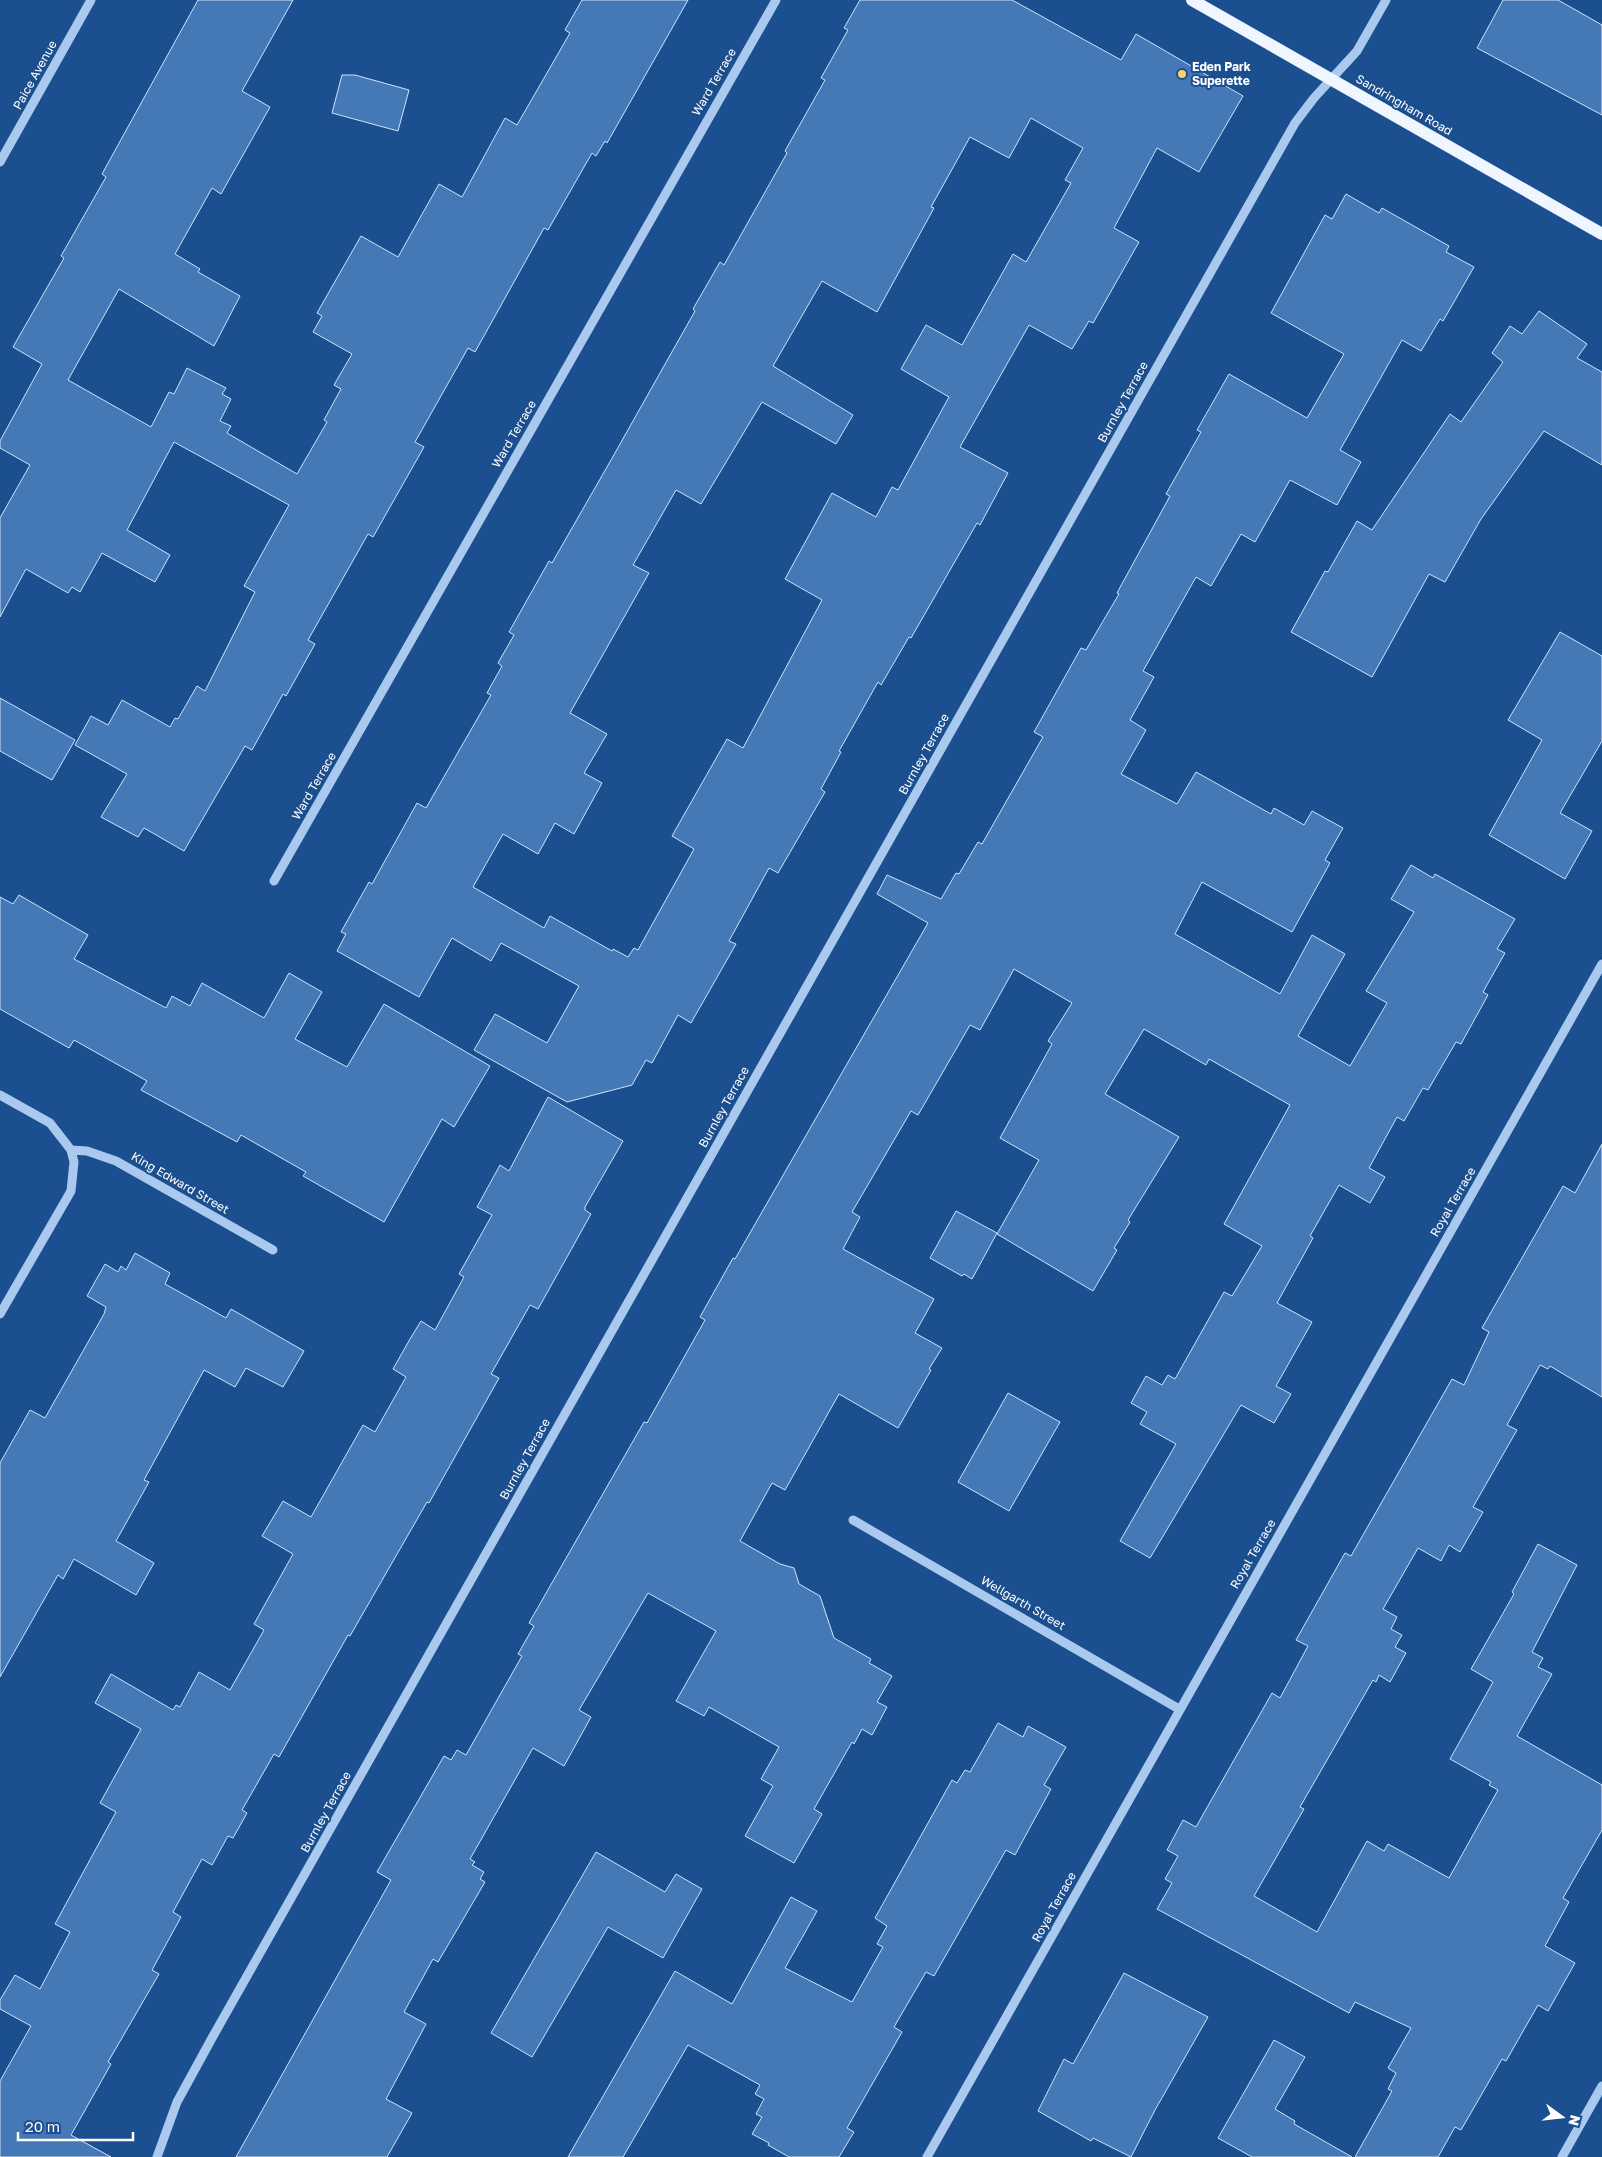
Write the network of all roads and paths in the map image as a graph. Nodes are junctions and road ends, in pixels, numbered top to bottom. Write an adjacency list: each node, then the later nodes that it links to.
1 (91, 0): 6 (street, Paice Avenue)
2 (776, 0): 8 (street, Ward Terrace)
3 (1192, 0): 5 (main road, Sandringham Road)
4 (1386, 0): 5 (street, Burnley Terrace)
5 (1332, 80): 7 (main road, Sandringham Road); 17 (street, Burnley Terrace)
6 (0, 162)
7 (1602, 234)
8 (274, 881)
9 (1602, 964): 15 (street, Royal Terrace)
10 (0, 1095): 11 (street)
11 (71, 1150): 12 (street, King Edward Street); 13 (street)
12 (273, 1250)
13 (0, 1314)
14 (853, 1520): 15 (street, Wellgarth Street)
15 (1179, 1709): 18 (street, Royal Terrace)
16 (1602, 2086): 19 (street)
17 (157, 2157)
18 (927, 2157)
19 (1562, 2157)

